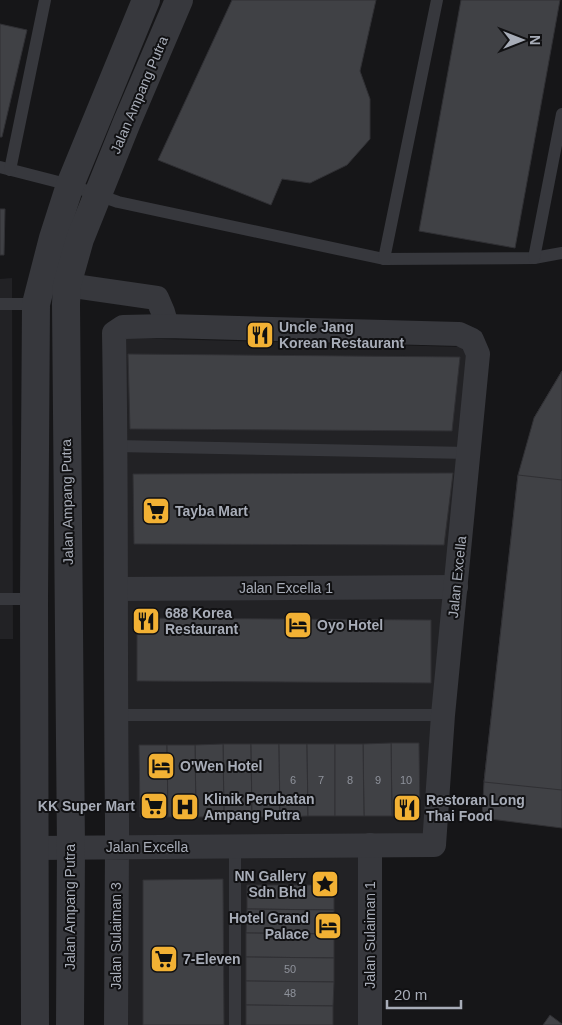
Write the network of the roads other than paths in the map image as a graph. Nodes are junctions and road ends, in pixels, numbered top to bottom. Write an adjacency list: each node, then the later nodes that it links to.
1 (45, 0): 7 (lane)
2 (146, 0): 8 (street, Jalan Ampang Putra)
3 (179, 0): 9 (street, Jalan Ampang Putra)
4 (437, 0): 12 (lane)
5 (562, 114): 6 (lane)
6 (559, 151): 11 (lane)
7 (5, 168): 8 (lane)
8 (70, 185): 9 (lane); 15 (street, Jalan Ampang Putra)
9 (98, 195): 12 (lane); 13 (street, Jalan Ampang Putra)
10 (562, 253): 11 (lane)
11 (534, 258): 12 (lane)
12 (384, 259)
13 (67, 285): 16 (street); 29 (street, Jalan Ampang Putra)
14 (0, 304): 15 (lane)
15 (36, 304): 22 (street, Jalan Ampang Putra)
16 (166, 326): 17 (street, Jalan Excella); 18 (street, Jalan Excella)
17 (116, 446): 18 (lane); 20 (street, Jalan Sulaiman 3)
18 (469, 453): 19 (street, Jalan Excella)
19 (456, 586): 20 (street, Jalan Excella 1); 24 (street, Jalan Excella)
20 (116, 589): 23 (street, Jalan Sulaiman 3)
21 (0, 599): 22 (lane)
22 (34, 599): 28 (street, Jalan Ampang Putra)
23 (116, 715): 24 (lane); 27 (street, Jalan Sulaiman 3)
24 (443, 715): 25 (street, Jalan Excella)
25 (370, 845): 26 (street, Jalan Excella); 34 (street, Jalan Sulaiman 1)
26 (235, 846): 27 (street, Jalan Excella); 33 (lane)
27 (117, 847): 29 (street, Jalan Excella); 32 (street, Jalan Sulaiman 3)
28 (35, 848): 29 (street, Jalan Excella); 30 (street, Jalan Ampang Putra)
29 (70, 848): 31 (street, Jalan Ampang Putra)
30 (36, 1025)
31 (70, 1025)
32 (116, 1025)
33 (235, 1025)
34 (370, 1025)

